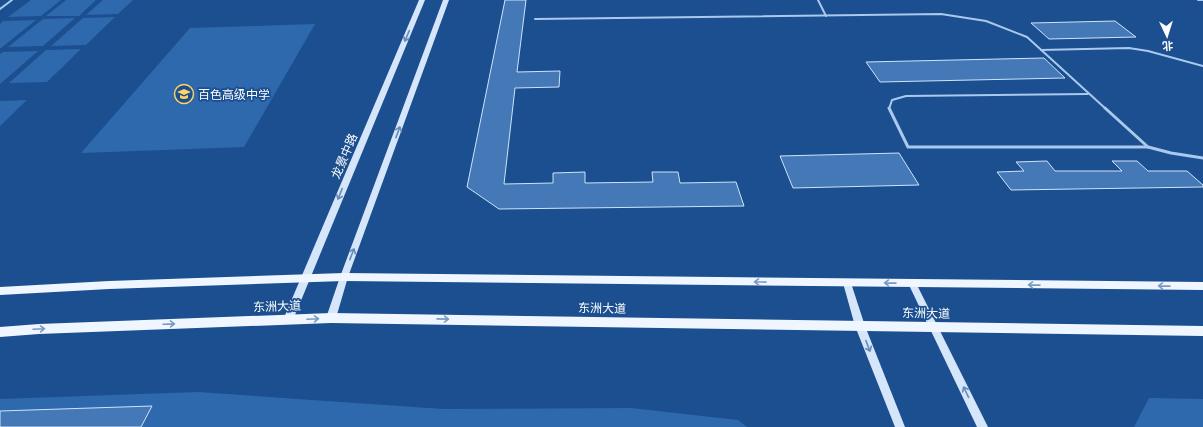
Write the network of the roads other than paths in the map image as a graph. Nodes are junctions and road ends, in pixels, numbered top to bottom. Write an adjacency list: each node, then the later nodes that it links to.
1 (12, 0): 7 (lane)
2 (422, 0): 16 (street, 龙景中路, one-way to 16)
3 (446, 0): 15 (street, one-way to 3)
4 (818, 0): 8 (lane)
5 (1198, 0): 6 (lane)
6 (1203, 0)
7 (0, 9)
8 (826, 16): 9 (lane); 10 (lane)
9 (535, 19)
10 (1041, 50): 11 (lane); 12 (lane)
11 (1203, 66)
12 (1088, 94): 13 (lane); 13 (lane)
13 (1148, 147): 14 (lane)
14 (1203, 158)
15 (344, 277): 16 (main road); 17 (main road, one-way to 15); 21 (street)
16 (307, 278): 20 (main road); 22 (street, 龙景中路)
17 (847, 283): 18 (main road, one-way to 17); 23 (street)
18 (912, 283): 19 (main road, one-way to 18); 24 (street)
19 (1203, 286)
20 (0, 291)
21 (331, 318): 22 (main road, 东洲大道, one-way to 21); 23 (main road, 东洲大道, one-way to 23)
22 (288, 320): 26 (main road, 东洲大道, one-way to 22)
23 (860, 326): 24 (main road, 东洲大道); 27 (street, one-way to 27)
24 (934, 327): 25 (main road, 东洲大道); 28 (street, one-way to 24)
25 (1203, 331)
26 (0, 332)
27 (900, 427)
28 (983, 427)

